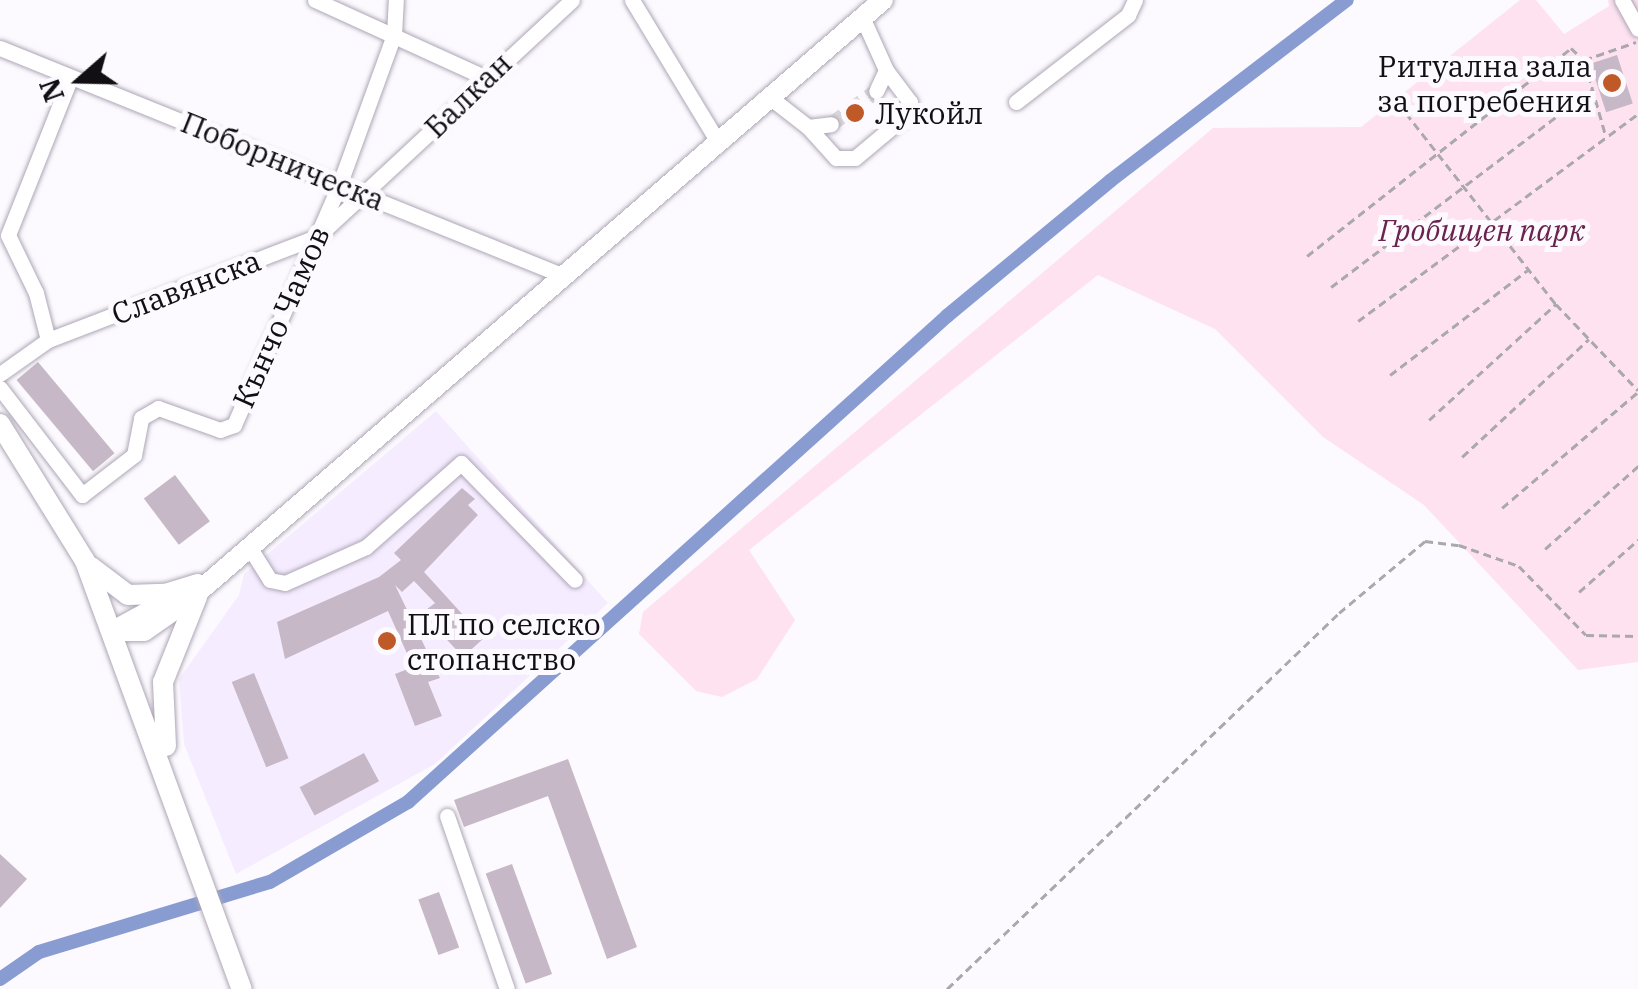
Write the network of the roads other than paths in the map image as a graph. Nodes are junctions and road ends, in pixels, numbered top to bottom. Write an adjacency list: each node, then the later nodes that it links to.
1 (315, 0): 10 (street)
2 (396, 0): 10 (street, Кънчо Чамов)
3 (572, 0): 14 (street, Балкан)
4 (632, 0): 20 (street)
5 (883, 0): 8 (main road)
6 (1135, 0): 17 (street)
7 (1622, 0): 9 (street)
8 (863, 19): 12 (street); 16 (main road)
9 (1638, 29)
10 (394, 35): 14 (street); 21 (street, Кънчо Чамов)
11 (0, 48): 13 (street, Поборническа)
12 (886, 70): 15 (street); 19 (street)
13 (70, 77): 21 (street, Поборническа); 24 (street)
14 (484, 78): 22 (street, Балкан)
15 (876, 91)
16 (772, 100): 19 (street); 20 (main road)
17 (1016, 102)
18 (831, 124): 19 (street)
19 (808, 127)
20 (718, 142): 25 (main road)
21 (340, 182): 22 (street, Поборническа); 23 (street, Кънчо Чамов)
22 (367, 193): 23 (street, Славянска); 25 (street, Поборническа)
23 (317, 237): 26 (street, Славянска); 28 (street, Кънчо Чамов)
24 (4, 241): 26 (street)
25 (564, 276): 30 (main road)
26 (48, 340): 27 (street, Славянска)
27 (0, 374)
28 (0, 388)
29 (0, 424): 31 (main road)
30 (248, 544): 32 (street); 33 (main road)
31 (84, 561): 33 (main road); 34 (main road)
32 (575, 580)
33 (199, 586): 34 (main road); 35 (main road)
34 (113, 631): 35 (main road)
35 (178, 806): 37 (main road)
36 (447, 816): 38 (street)
37 (242, 989)
38 (507, 989)

